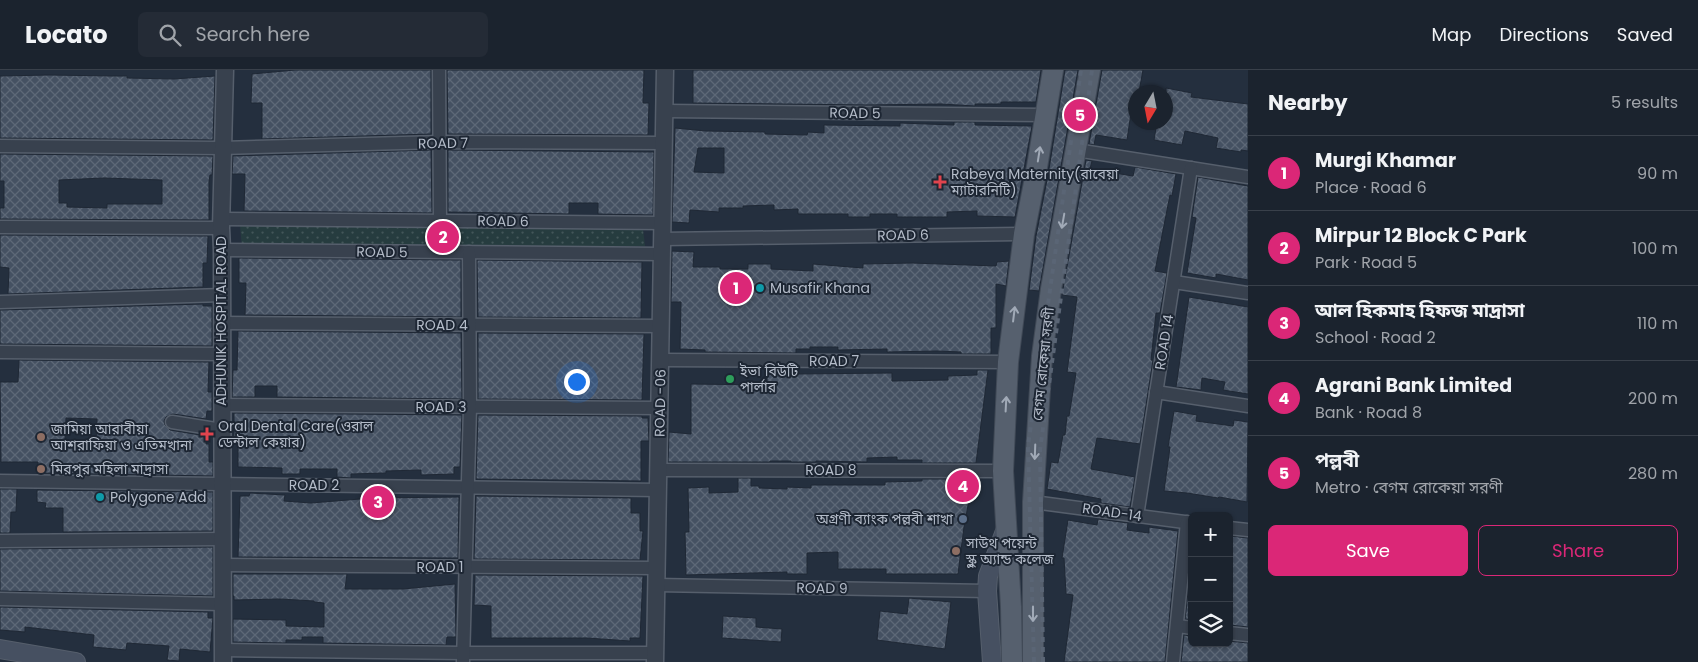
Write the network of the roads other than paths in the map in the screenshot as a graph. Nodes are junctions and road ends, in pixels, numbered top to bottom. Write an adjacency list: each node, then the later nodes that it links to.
1 (225, 70): 11 (street, ADHUNIK HOSPITAL ROAD)
2 (440, 70): 8 (street)
3 (665, 70): 6 (street, ROAD -06)
4 (1053, 70): 7 (main road)
5 (1090, 70): 12 (main road, বেগম রোকেয়া সরণী)
6 (665, 111): 7 (street, ROAD 5); 9 (street, ROAD -06)
7 (1046, 115): 18 (main road, one-way to 7)
8 (440, 142): 9 (street, ROAD 7); 11 (street, ROAD 7); 15 (street)
9 (664, 144): 19 (street, ROAD -06)
10 (0, 146): 11 (street, ROAD 7)
11 (222, 148): 16 (street, ADHUNIK HOSPITAL ROAD)
12 (1076, 150): 13 (street); 47 (main road, বেগম রোকেয়া সরণী, one-way to 47)
13 (1191, 168): 14 (street); 22 (street, ROAD 14)
14 (1248, 177)
15 (440, 220): 16 (street, ROAD 6); 19 (street, ROAD 6)
16 (221, 223): 17 (street, ROAD 6); 20 (street, ADHUNIK HOSPITAL ROAD)
17 (0, 227)
18 (1024, 234): 19 (street, ROAD 6); 32 (main road, one-way to 18)
19 (663, 239): 21 (street, ROAD 5); 28 (street, ROAD -06)
20 (222, 250): 21 (street, ROAD 5); 24 (street, ADHUNIK HOSPITAL ROAD)
21 (469, 252): 27 (street)
22 (1174, 282): 23 (street); 33 (street, ROAD 14)
23 (1248, 293)
24 (222, 295): 25 (street); 26 (street, ADHUNIK HOSPITAL ROAD)
25 (0, 302)
26 (222, 323): 27 (street, ROAD 4); 30 (street, ADHUNIK HOSPITAL ROAD)
27 (470, 325): 28 (street, ROAD 4); 36 (street)
28 (661, 326): 31 (street, ROAD -06)
29 (0, 352): 30 (street)
30 (222, 354): 34 (street, ADHUNIK HOSPITAL ROAD)
31 (661, 360): 32 (street, ROAD 7); 37 (street, ROAD -06)
32 (1008, 362): 41 (main road, one-way to 32)
33 (1156, 392): 35 (street); 48 (street, ROAD 14)
34 (222, 405): 36 (street, ROAD 3); 39 (street, ADHUNIK HOSPITAL ROAD)
35 (1248, 406)
36 (470, 407): 37 (street, ROAD 3); 44 (street)
37 (660, 408): 40 (street, ROAD -06)
38 (172, 422): 39 (street)
39 (222, 430): 43 (street, ADHUNIK HOSPITAL ROAD)
40 (659, 470): 41 (street, ROAD 8); 45 (street, ROAD -06)
41 (1002, 471): 46 (main road)
42 (0, 481): 43 (street, ROAD 2)
43 (222, 485): 44 (street, ROAD 2); 54 (street, ADHUNIK HOSPITAL ROAD)
44 (468, 486): 45 (street, ROAD 2); 57 (street)
45 (658, 490): 58 (street, ROAD -06)
46 (1005, 499): 47 (main road); 50 (main road)
47 (1033, 502): 48 (street, ROAD-14); 74 (main road, বেগম রোকেয়া সরণী, one-way to 74)
48 (1137, 516): 49 (street, ROAD-14)
49 (1188, 523)
50 (1006, 526): 60 (main road); 73 (main road)
51 (1233, 528): 52 (street)
52 (1248, 530)
53 (1188, 532): 63 (street)
54 (222, 538): 55 (street); 56 (street, ADHUNIK HOSPITAL ROAD)
55 (0, 541)
56 (222, 565): 57 (street, ROAD 1); 62 (street, ADHUNIK HOSPITAL ROAD)
57 (466, 567): 58 (street, ROAD 1); 70 (street)
58 (657, 568): 59 (street, ROAD -06)
59 (657, 585): 60 (street, ROAD 9); 69 (street, ROAD -06)
60 (987, 591): 72 (main road)
61 (0, 599): 62 (street)
62 (222, 604): 68 (street, ADHUNIK HOSPITAL ROAD)
63 (1178, 626): 64 (street); 75 (street)
64 (1188, 627)
65 (1233, 633): 66 (street)
66 (1248, 635)
67 (0, 650): 71 (main road)
68 (223, 656): 70 (street)
69 (656, 657): 70 (street)
70 (463, 658)
71 (76, 662)
72 (992, 662)
73 (1012, 662)
74 (1032, 662)
75 (1173, 662)

